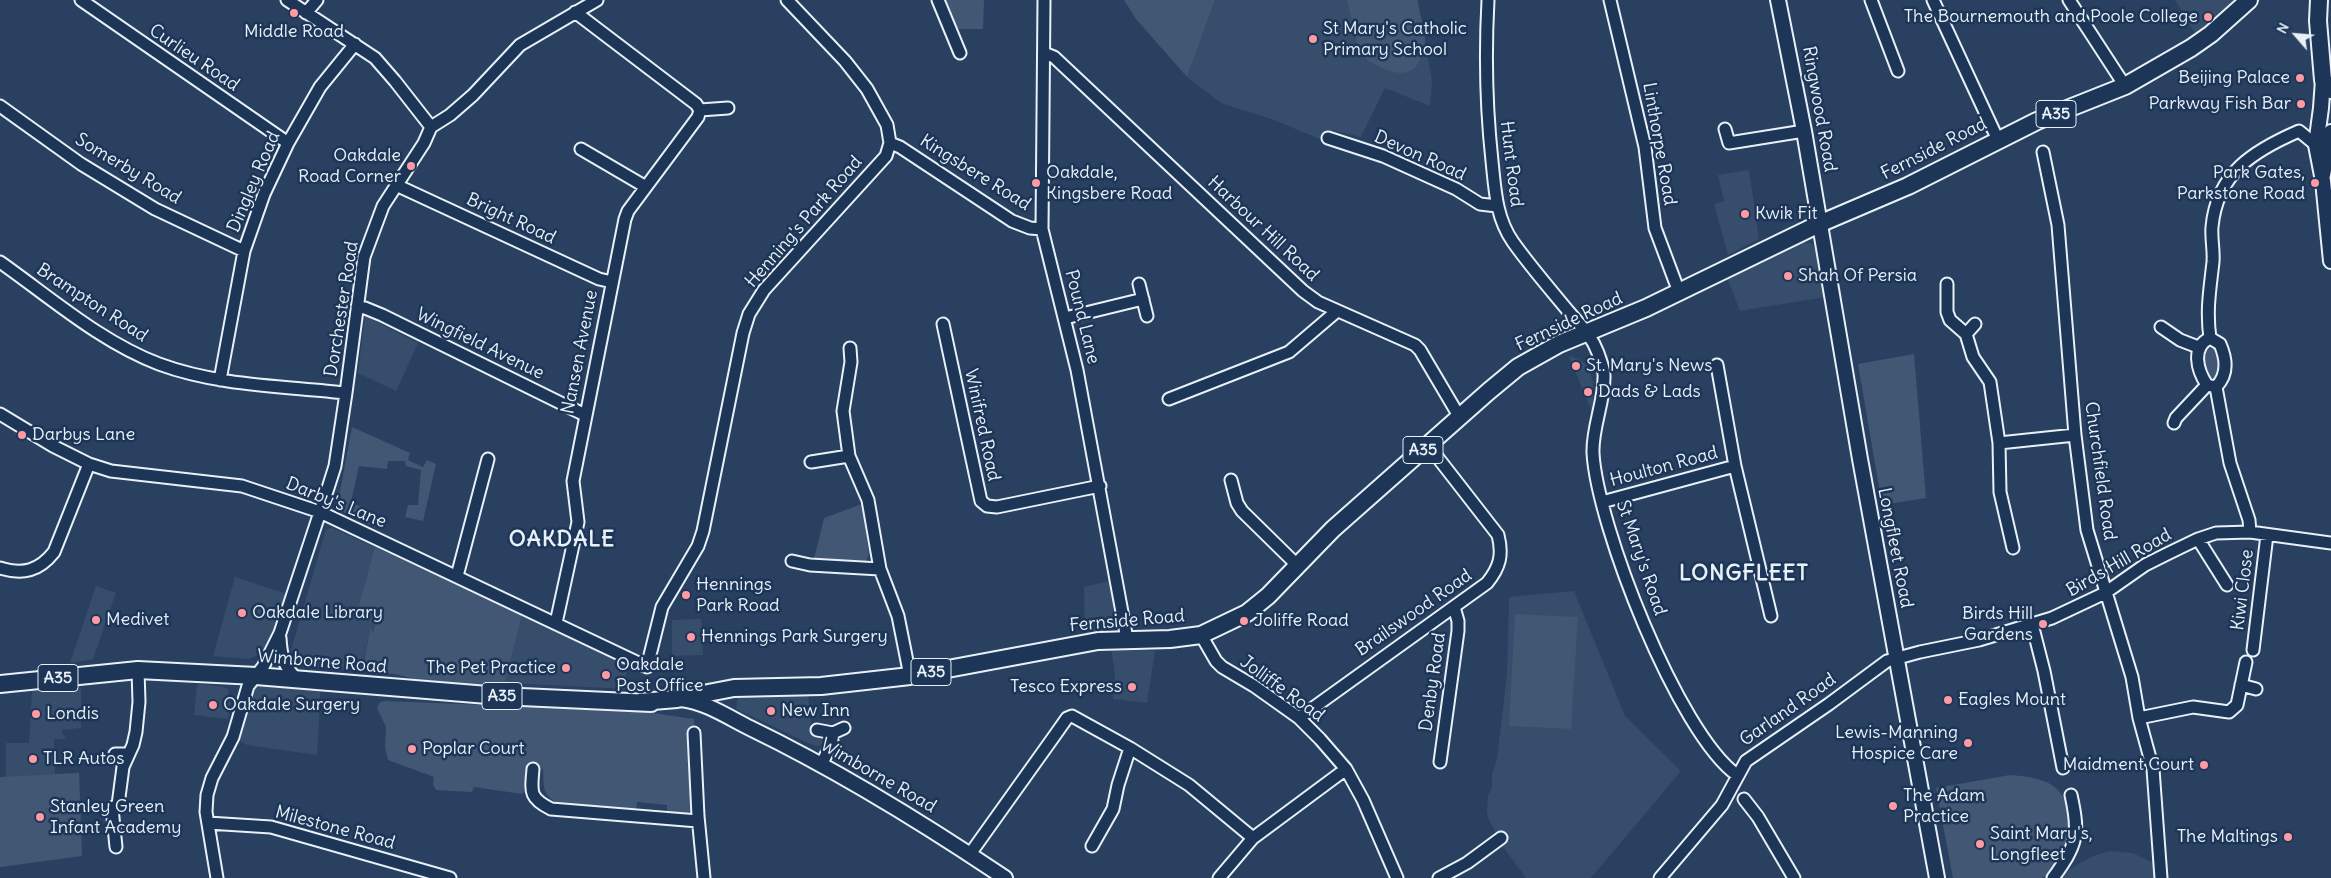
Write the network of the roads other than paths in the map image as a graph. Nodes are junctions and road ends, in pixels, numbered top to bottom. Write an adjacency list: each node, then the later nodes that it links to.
1 (81, 0): 35 (street, Curlieu Road)
2 (287, 0): 18 (street)
3 (317, 0): 18 (street)
4 (597, 0): 17 (street)
5 (787, 0): 36 (street)
6 (938, 0): 21 (street)
7 (1044, 0): 22 (street, Pound Lane)
8 (1488, 0): 43 (street, Hunt Road)
9 (1610, 0): 52 (street, Linthorpe Road)
10 (1778, 0): 31 (main road, Ringwood Road)
11 (1871, 0): 23 (street)
12 (1933, 0): 34 (street)
13 (2069, 0): 25 (street)
14 (2249, 0): 25 (highway, Fernside Road / A35)
15 (2310, 0): 19 (highway)
16 (2319, 0): 19 (highway)
17 (575, 12): 28 (street); 29 (street)
18 (306, 13): 20 (street)
19 (2318, 21): 24 (highway)
20 (355, 44): 29 (street); 35 (street, Dingley Road)
21 (960, 53)
22 (1044, 53): 45 (street, Pound Lane); 55 (street, Harbour Hill Road)
23 (1898, 71)
24 (2327, 85): 37 (main road)
25 (2125, 86): 34 (highway, Fernside Road / A35)
26 (0, 106): 46 (street, Somerby Road)
27 (728, 108): 28 (street)
28 (700, 110): 42 (street, Nansen Avenue)
29 (431, 127): 41 (street, Dorchester Road)
30 (1726, 130): 31 (street)
31 (1804, 132): 44 (main road, Ringwood Road)
32 (2331, 132): 40 (main road)
33 (1328, 138): 43 (street, Devon Road)
34 (1998, 140): 44 (highway, Fernside Road / A35)
35 (288, 143): 46 (street, Dingley Road)
36 (890, 143): 45 (street, Kingsbere Road); 109 (street, Henning's Park Road)
37 (2316, 145): 40 (main road); 63 (street)
38 (581, 148): 42 (street)
39 (2043, 152): 75 (street, Churchfield Road)
40 (2323, 181): 47 (main road)
41 (396, 185): 49 (street, Bright Road); 54 (street, Dorchester Road)
42 (646, 187): 49 (street, Nansen Avenue)
43 (1497, 206): 61 (street, Hunt Road)
44 (1819, 224): 52 (highway, Fernside Road / A35); 107 (main road, Longfleet Road)
45 (1042, 229): 57 (street, Pound Lane)
46 (244, 251): 67 (street, Dingley Road)
47 (2331, 260)
48 (0, 262): 67 (street, Brampton Road)
49 (612, 282): 72 (street, Nansen Avenue)
50 (1139, 284): 53 (street)
51 (1947, 284): 62 (street)
52 (1679, 292): 61 (highway, Fernside Road / A35)
53 (1143, 300): 56 (street); 57 (street)
54 (357, 307): 69 (street, Dorchester Road); 72 (street, Wingfield Avenue)
55 (1337, 312): 70 (street); 73 (street, Harbour Hill Road)
56 (1147, 316)
57 (1065, 318): 84 (street, Pound Lane)
58 (943, 324): 84 (street, Winifred Road)
59 (1975, 324): 62 (street)
60 (2161, 327): 64 (street)
61 (1587, 332): 73 (highway, Fernside Road / A35); 85 (street, St Mary's Road)
62 (1966, 334): 76 (street)
63 (2210, 338): 64 (street); 68 (street)
64 (2198, 347): 68 (street)
65 (850, 348): 78 (street)
66 (1717, 365): 82 (street, Houlton Road)
67 (220, 380): 69 (street, Brampton Road)
68 (2211, 386): 74 (street); 87 (street)
69 (346, 393): 86 (street, Dorchester Road)
70 (1169, 399)
71 (0, 414): 81 (street, Darby's Lane)
72 (585, 416): 101 (street, Nansen Avenue)
73 (1460, 416): 77 (highway, Fernside Road / A35)
74 (2174, 423)
75 (2075, 435): 76 (street); 98 (street, Churchfield Road)
76 (1999, 444): 91 (street)
77 (1428, 445): 93 (highway, Fernside Road / A35); 99 (street, Brailswood Road)
78 (849, 456): 80 (street); 95 (street)
79 (488, 459): 96 (street)
80 (811, 462)
81 (88, 464): 86 (street, Darby's Lane); 94 (street)
82 (1735, 466): 85 (street, Houlton Road); 100 (street, Houlton Road)
83 (1232, 480): 93 (street)
84 (1100, 486): 105 (street, Pound Lane)
85 (1602, 502): 132 (street, St Mary's Road)
86 (320, 512): 96 (street, Darby's Lane); 103 (street, Dorchester Road)
87 (2250, 532): 88 (street, Birds Hill Road); 89 (street, Birds Hill Road)
88 (2267, 535): 90 (street, Birds Hill Road); 106 (street, Kiwi Close)
89 (2198, 539): 97 (street); 98 (street, Birds Hill Road)
90 (2331, 543)
91 (2013, 548)
92 (792, 561): 95 (street)
93 (1296, 565): 104 (highway, Fernside Road / A35)
94 (0, 568)
95 (880, 569): 112 (street)
96 (457, 576): 101 (street, Darby's Lane)
97 (2227, 585)
98 (2105, 594): 102 (street, Birds Hill Road); 119 (street, Churchfield Road)
99 (1454, 607): 118 (street, Brailswood Road); 127 (street, Denby Road)
100 (1772, 616)
101 (556, 623): 109 (street, Darby's Lane)
102 (2032, 624): 107 (street, Birds Hill Road); 129 (street)
103 (280, 633): 111 (street, Dorchester Road); 113 (street)
104 (1201, 635): 105 (highway, Fernside Road / A35); 118 (street, Jolliffe Road)
105 (1127, 639): 112 (highway, Fernside Road / A35)
106 (2253, 650)
107 (1897, 657): 132 (street, Garland Road); 151 (main road, Longfleet Road)
108 (2246, 662): 115 (street)
109 (648, 667)
110 (138, 670): 111 (highway, Wimborne Road / A35); 114 (highway, Wimborne Road / A35); 126 (street)
111 (256, 676): 113 (highway, Wimborne Road / A35); 136 (street, Dorchester Road)
112 (910, 676): 117 (highway, Fernside Road / A35)
113 (298, 680): 117 (highway, Wimborne Road / A35)
114 (0, 684)
115 (2241, 686): 116 (street); 119 (street)
116 (2256, 689)
117 (685, 701): 128 (main road, Wimborne Road)
118 (1299, 718): 131 (street, Jolliffe Road)
119 (2139, 718): 153 (street, Churchfield Road)
120 (844, 728): 122 (street)
121 (817, 730): 122 (street)
122 (833, 732): 128 (street)
123 (694, 733): 135 (street)
124 (1130, 748): 137 (street); 139 (street); 141 (street)
125 (115, 754): 126 (street)
126 (129, 754): 140 (street)
127 (1440, 762)
128 (821, 765): 141 (main road, Wimborne Road)
129 (2063, 768)
130 (533, 769): 135 (street)
131 (1346, 769): 137 (street); 147 (street, Jolliffe Road)
132 (1736, 775): 149 (street, Garland Road)
133 (2070, 795): 152 (street)
134 (1744, 800): 150 (street)
135 (698, 821): 144 (street)
136 (208, 823): 142 (street, Dorchester Road); 143 (street, Milestone Road)
137 (1253, 838): 146 (street)
138 (1501, 838): 148 (street)
139 (1092, 846)
140 (116, 847)
141 (970, 854): 145 (main road, Wimborne Road)
142 (217, 878)
143 (450, 878)
144 (704, 878)
145 (1005, 878)
146 (1219, 878)
147 (1397, 878)
148 (1439, 878)
149 (1660, 878)
150 (1794, 878)
151 (1937, 878)
152 (2053, 878)
153 (2161, 878)

